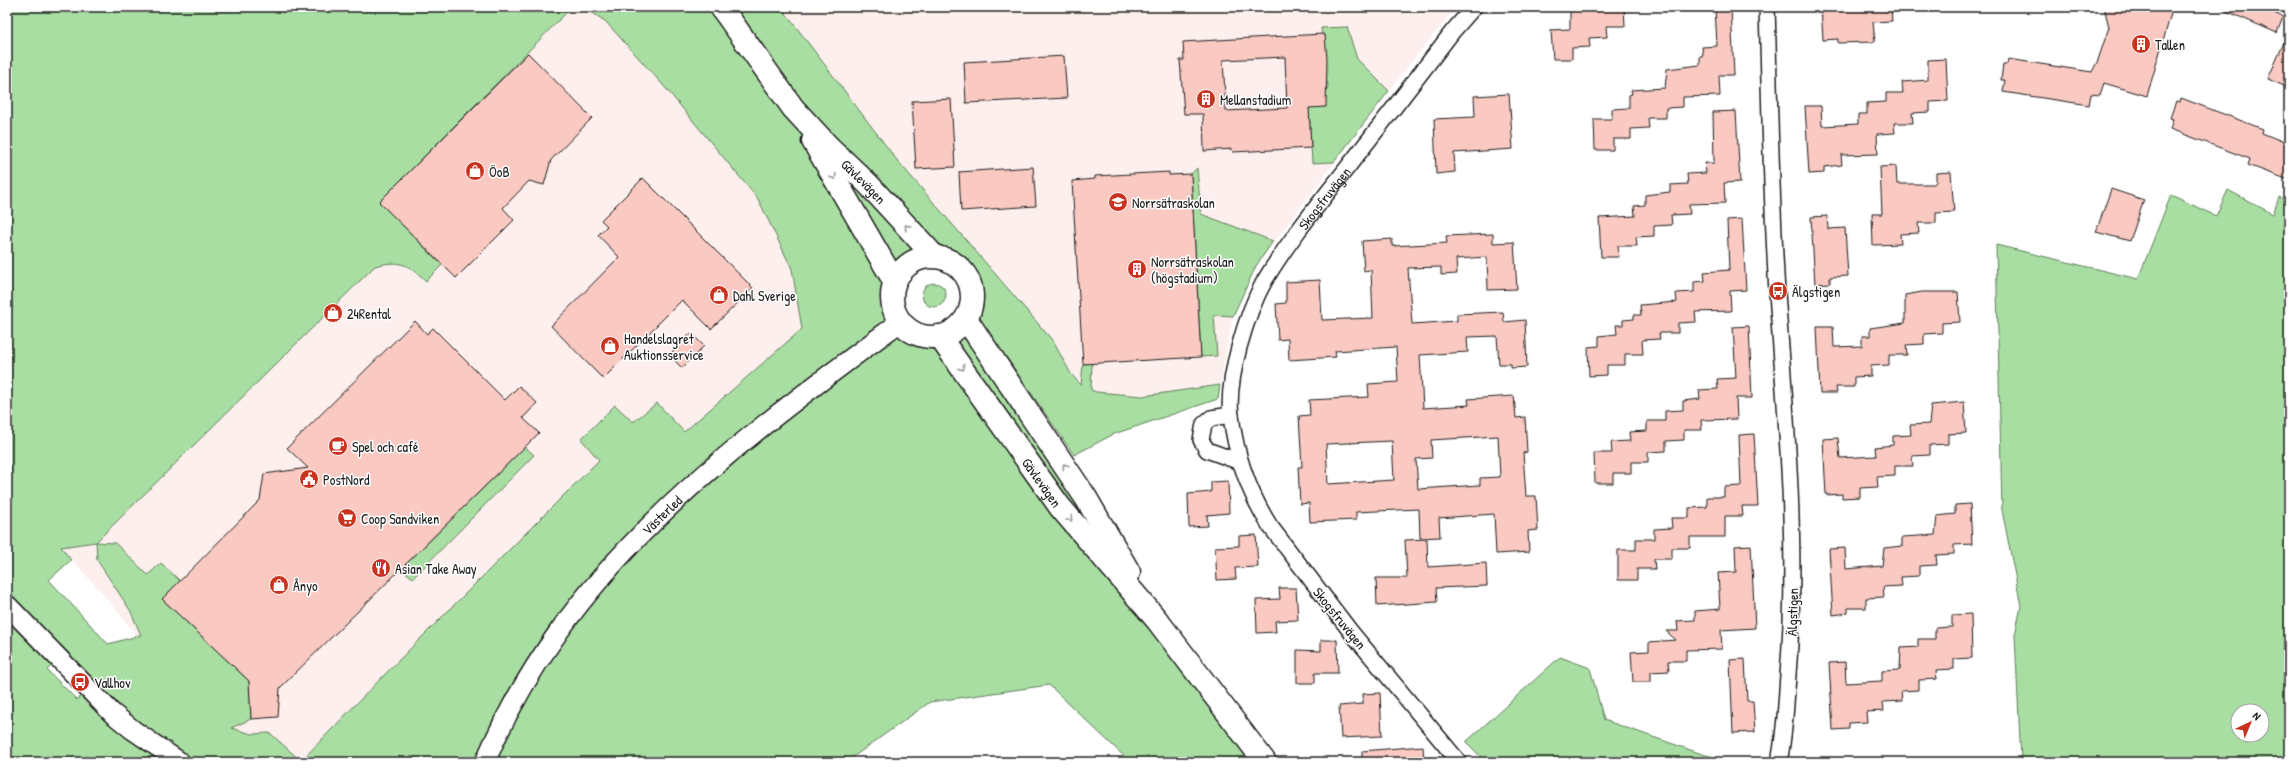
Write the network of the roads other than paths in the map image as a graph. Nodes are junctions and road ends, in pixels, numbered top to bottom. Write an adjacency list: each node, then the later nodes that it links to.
1 (721, 7): 4 (main road, Gävlevägen)
2 (1474, 7): 10 (street, Skogsfruvägen)
3 (1767, 7): 18 (street, Älgstigen)
4 (793, 108): 5 (main road, Gävlevägen, one-way to 4); 6 (main road, Gävlevägen, one-way to 6)
5 (934, 256): 6 (main road); 7 (main road, Gävlevägen)
6 (894, 281): 8 (main road)
7 (966, 319): 9 (main road); 13 (main road, Gävlevägen, one-way to 7)
8 (900, 322): 9 (main road); 15 (street, Västerled)
9 (939, 336): 13 (main road, Gävlevägen, one-way to 13)
10 (1230, 415): 11 (street, Skogsfruvägen); 11 (street)
11 (1240, 462): 17 (street, Skogsfruvägen)
12 (7, 605): 14 (street)
13 (1156, 620): 16 (main road, Gävlevägen)
14 (180, 762)
15 (485, 762)
16 (1265, 762)
17 (1459, 762)
18 (1779, 762)

